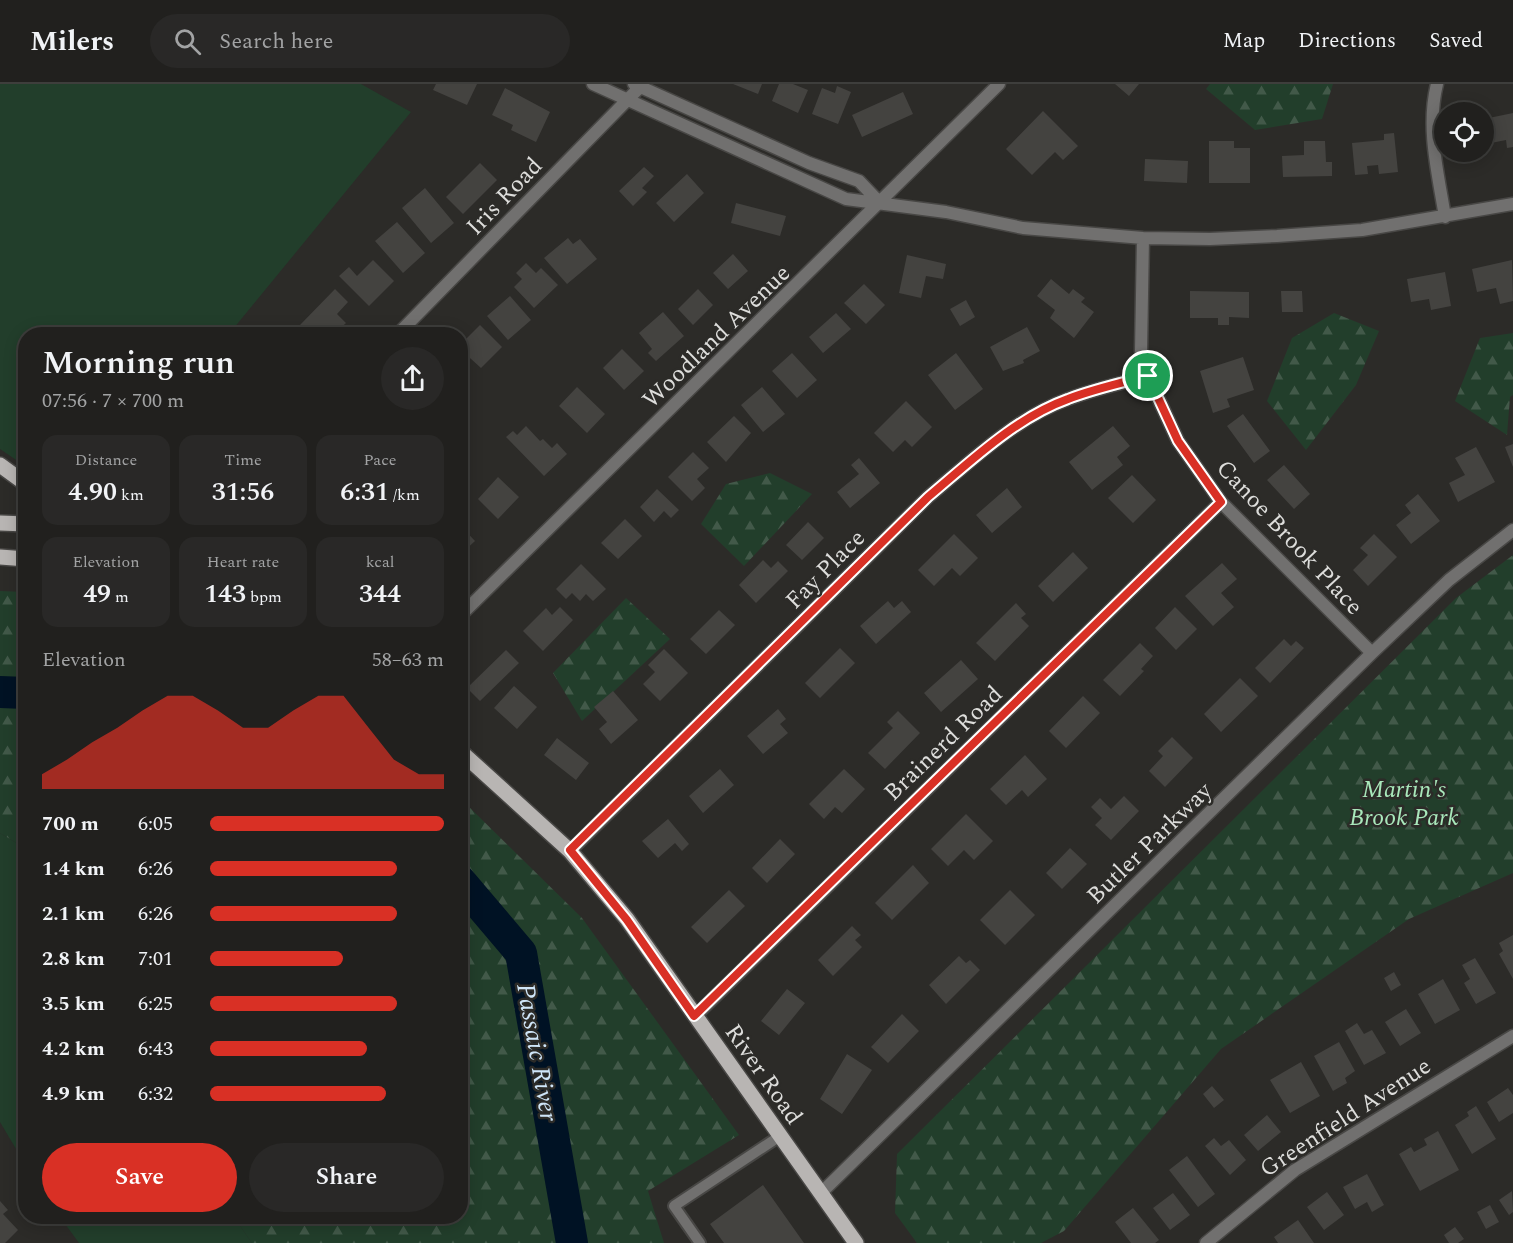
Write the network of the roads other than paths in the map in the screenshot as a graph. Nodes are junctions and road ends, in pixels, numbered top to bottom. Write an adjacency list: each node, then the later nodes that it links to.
1 (593, 84): 5 (street)
2 (999, 84): 6 (street, Woodland Avenue)
3 (1437, 84): 8 (street)
4 (637, 86): 5 (street, Iris Road); 6 (street)
5 (626, 100): 6 (street); 10 (street, Iris Road)
6 (879, 202): 9 (street); 20 (street, Woodland Avenue)
7 (1513, 204): 8 (street)
8 (1445, 217): 9 (street)
9 (1143, 238): 11 (street, Canoe Brook Place)
10 (405, 327)
11 (1148, 376): 14 (street, Canoe Brook Place); 23 (street, Fay Place)
12 (0, 465): 13 (main road)
13 (18, 478)
14 (1221, 502): 21 (street, Canoe Brook Place); 24 (street, Brainerd Road)
15 (0, 523): 16 (main road)
16 (18, 524)
17 (1513, 530): 21 (street, Butler Parkway)
18 (0, 557): 19 (main road)
19 (18, 558)
20 (468, 608)
21 (1372, 654): 27 (street, Butler Parkway)
22 (468, 758): 23 (main road, River Road)
23 (570, 850): 24 (main road, River Road)
24 (694, 1016): 26 (main road, River Road)
25 (1513, 1036): 30 (street, Greenfield Avenue)
26 (780, 1136): 27 (main road, River Road); 28 (lane)
27 (821, 1193): 29 (main road, River Road)
28 (700, 1243)
29 (856, 1243)
30 (1206, 1243)

